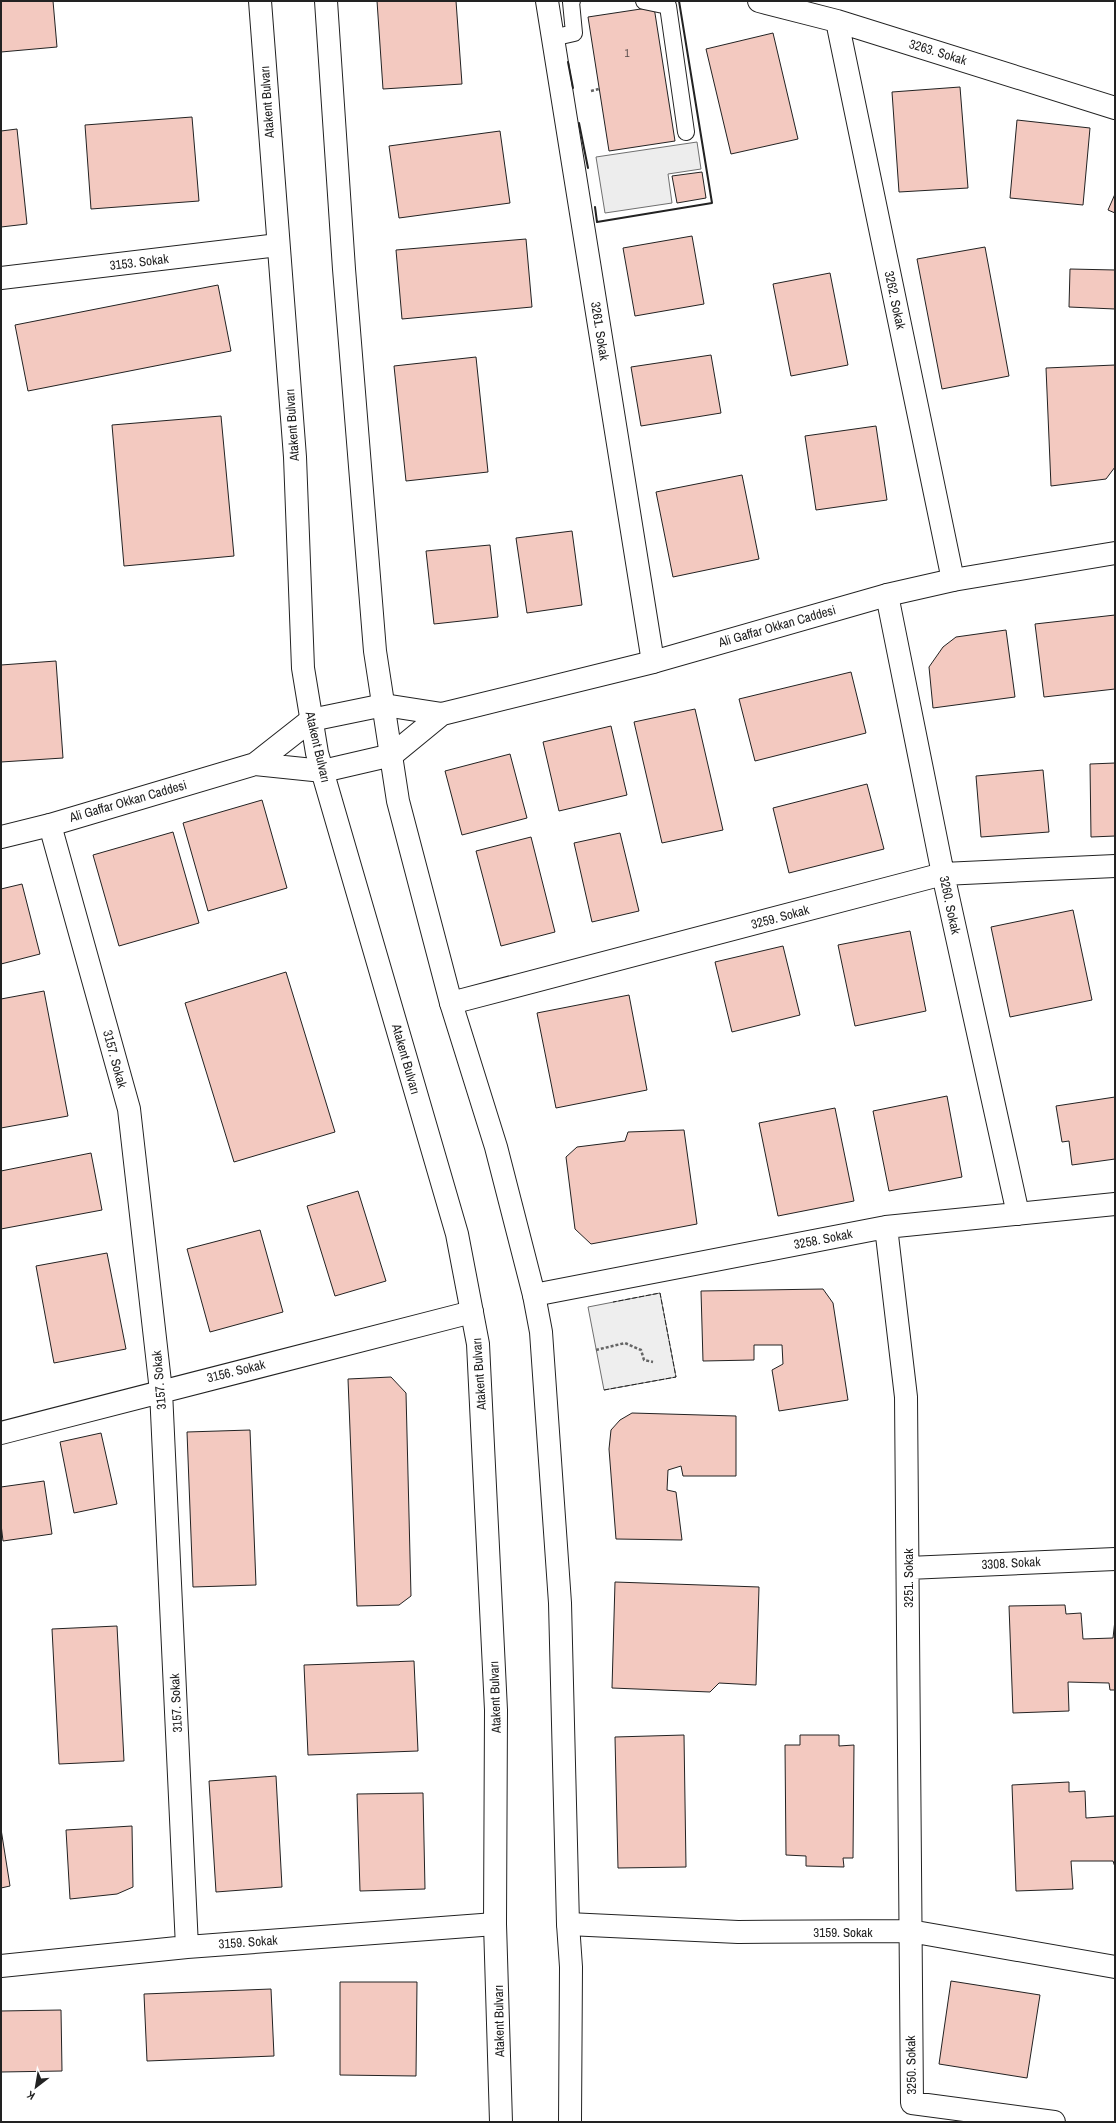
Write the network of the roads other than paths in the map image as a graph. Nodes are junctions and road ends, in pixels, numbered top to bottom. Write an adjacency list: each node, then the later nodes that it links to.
1 (260, 1): 11 (street, Atakent Bulvarı)
2 (326, 1): 17 (street)
3 (547, 1): 8 (street, 3261. Sokak)
4 (572, 1): 8 (lane)
5 (644, 1): 10 (lane)
6 (767, 2): 7 (street, 3263. Sokak)
7 (837, 20): 9 (street, 3263. Sokak); 14 (street, 3262. Sokak)
8 (552, 38): 16 (street, 3261. Sokak)
9 (1115, 108)
10 (686, 132)
11 (278, 245): 12 (street, 3153. Sokak); 19 (street, Atakent Bulvarı)
12 (1, 278)
13 (1115, 553): 14 (street, Ali Gaffar Okkan Caddesi)
14 (953, 580): 15 (street, Ali Gaffar Okkan Caddesi)
15 (887, 595): 16 (street, Ali Gaffar Okkan Caddesi); 26 (street, 3260. Sokak)
16 (653, 662): 18 (street, Ali Gaffar Okkan Caddesi)
17 (384, 705): 18 (street, Ali Gaffar Okkan Caddesi); 19 (street, Ali Gaffar Okkan Caddesi); 20 (street)
18 (442, 714): 20 (street, Ali Gaffar Okkan Caddesi)
19 (311, 720): 21 (street, Ali Gaffar Okkan Caddesi); 22 (street, Atakent Bulvarı)
20 (392, 755): 22 (street, Ali Gaffar Okkan Caddesi); 27 (street)
21 (255, 764): 22 (street, Ali Gaffar Okkan Caddesi); 23 (street, Ali Gaffar Okkan Caddesi)
22 (323, 771): 32 (street, Atakent Bulvarı)
23 (50, 824): 24 (street, Ali Gaffar Okkan Caddesi); 33 (street, 3157. Sokak)
24 (1, 837)
25 (1115, 866): 26 (street, 3259. Sokak)
26 (943, 874): 27 (street, 3259. Sokak); 29 (street, 3260. Sokak)
27 (451, 1003): 31 (street)
28 (1115, 1204): 29 (street, 3258. Sokak)
29 (1018, 1214): 30 (street, 3258. Sokak)
30 (886, 1227): 31 (street, 3258. Sokak); 36 (street, 3251. Sokak)
31 (534, 1294): 38 (street)
32 (472, 1312): 33 (street, 3156. Sokak); 37 (street, Atakent Bulvarı)
33 (161, 1391): 34 (street, 3156. Sokak); 40 (street, 3157. Sokak)
34 (1, 1433)
35 (1115, 1559): 36 (street, 3308. Sokak)
36 (908, 1568): 39 (street, 3251. Sokak)
37 (495, 1924): 40 (street, 3159. Sokak); 43 (street, Atakent Bulvarı)
38 (568, 1924): 39 (street, 3159. Sokak); 44 (street)
39 (910, 1931): 42 (street, 3159. Sokak); 45 (street, 3250. Sokak)
40 (188, 1947): 41 (street, 3159. Sokak)
41 (1, 1966)
42 (1115, 1967)
43 (501, 2122)
44 (570, 2122)
45 (1054, 2122)

